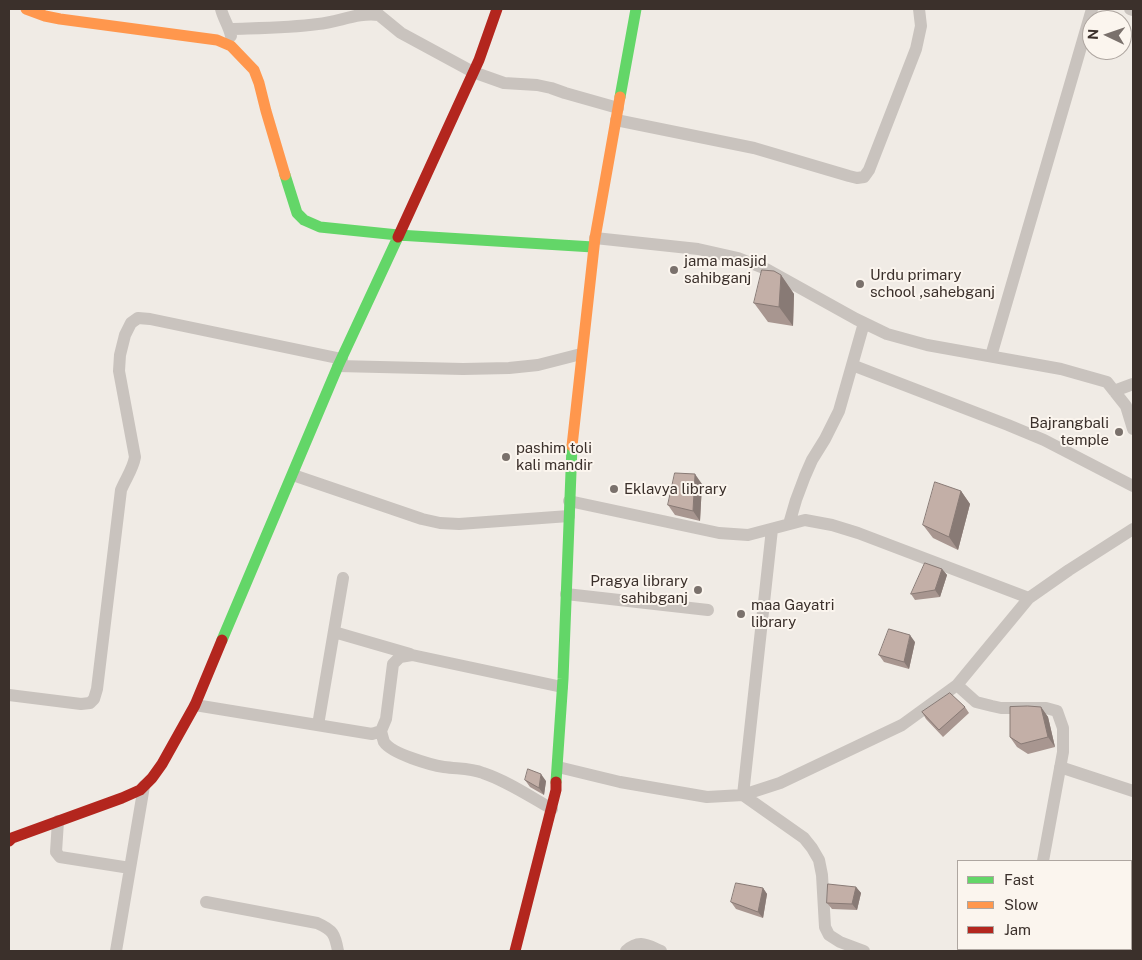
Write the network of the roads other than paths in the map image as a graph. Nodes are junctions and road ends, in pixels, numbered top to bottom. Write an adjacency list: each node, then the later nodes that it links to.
1 (26, 9): 9 (street)
2 (220, 9): 8 (street)
3 (497, 9): 10 (street)
4 (636, 9): 11 (street)
5 (919, 9): 11 (street)
6 (1092, 9): 16 (street)
7 (376, 12): 8 (street); 10 (street)
8 (230, 29): 9 (street)
9 (231, 46): 12 (street)
10 (473, 72): 11 (street); 12 (street)
11 (617, 114): 13 (street)
12 (398, 235): 13 (street); 17 (street)
13 (594, 243): 14 (street); 15 (street)
14 (864, 323): 16 (street); 18 (street)
15 (581, 354): 17 (street); 24 (street)
16 (990, 356): 20 (street)
17 (340, 363): 22 (street); 37 (street)
18 (852, 365): 23 (street); 26 (street)
19 (1133, 384): 20 (street)
20 (1114, 391): 21 (street)
21 (1133, 429)
22 (293, 474): 25 (street); 38 (street)
23 (1133, 486)
24 (569, 501): 25 (street); 27 (street)
25 (569, 516): 30 (street)
26 (789, 524): 27 (street); 31 (street)
27 (772, 529): 45 (street)
28 (1133, 529): 31 (street)
29 (344, 578): 33 (street)
30 (566, 594): 32 (street); 36 (street)
31 (1029, 598): 35 (street)
32 (708, 610)
33 (334, 632): 34 (street); 39 (street)
34 (412, 655): 36 (street); 40 (street)
35 (957, 685): 42 (street); 45 (street)
36 (562, 687): 41 (street)
37 (9, 695)
38 (195, 705): 39 (street); 43 (street)
39 (318, 725): 40 (street)
40 (381, 731): 46 (street)
41 (558, 767): 45 (street); 46 (street)
42 (1060, 767): 44 (street); 49 (street)
43 (144, 786): 47 (street); 50 (street)
44 (1133, 791)
45 (743, 794): 57 (street)
46 (552, 809): 54 (street)
47 (58, 821): 48 (street); 50 (street)
48 (9, 840)
49 (1043, 860)
50 (130, 868): 52 (street)
51 (206, 902): 53 (street)
52 (116, 951)
53 (338, 951)
54 (515, 951)
55 (626, 951): 56 (street)
56 (661, 951)
57 (864, 951)

